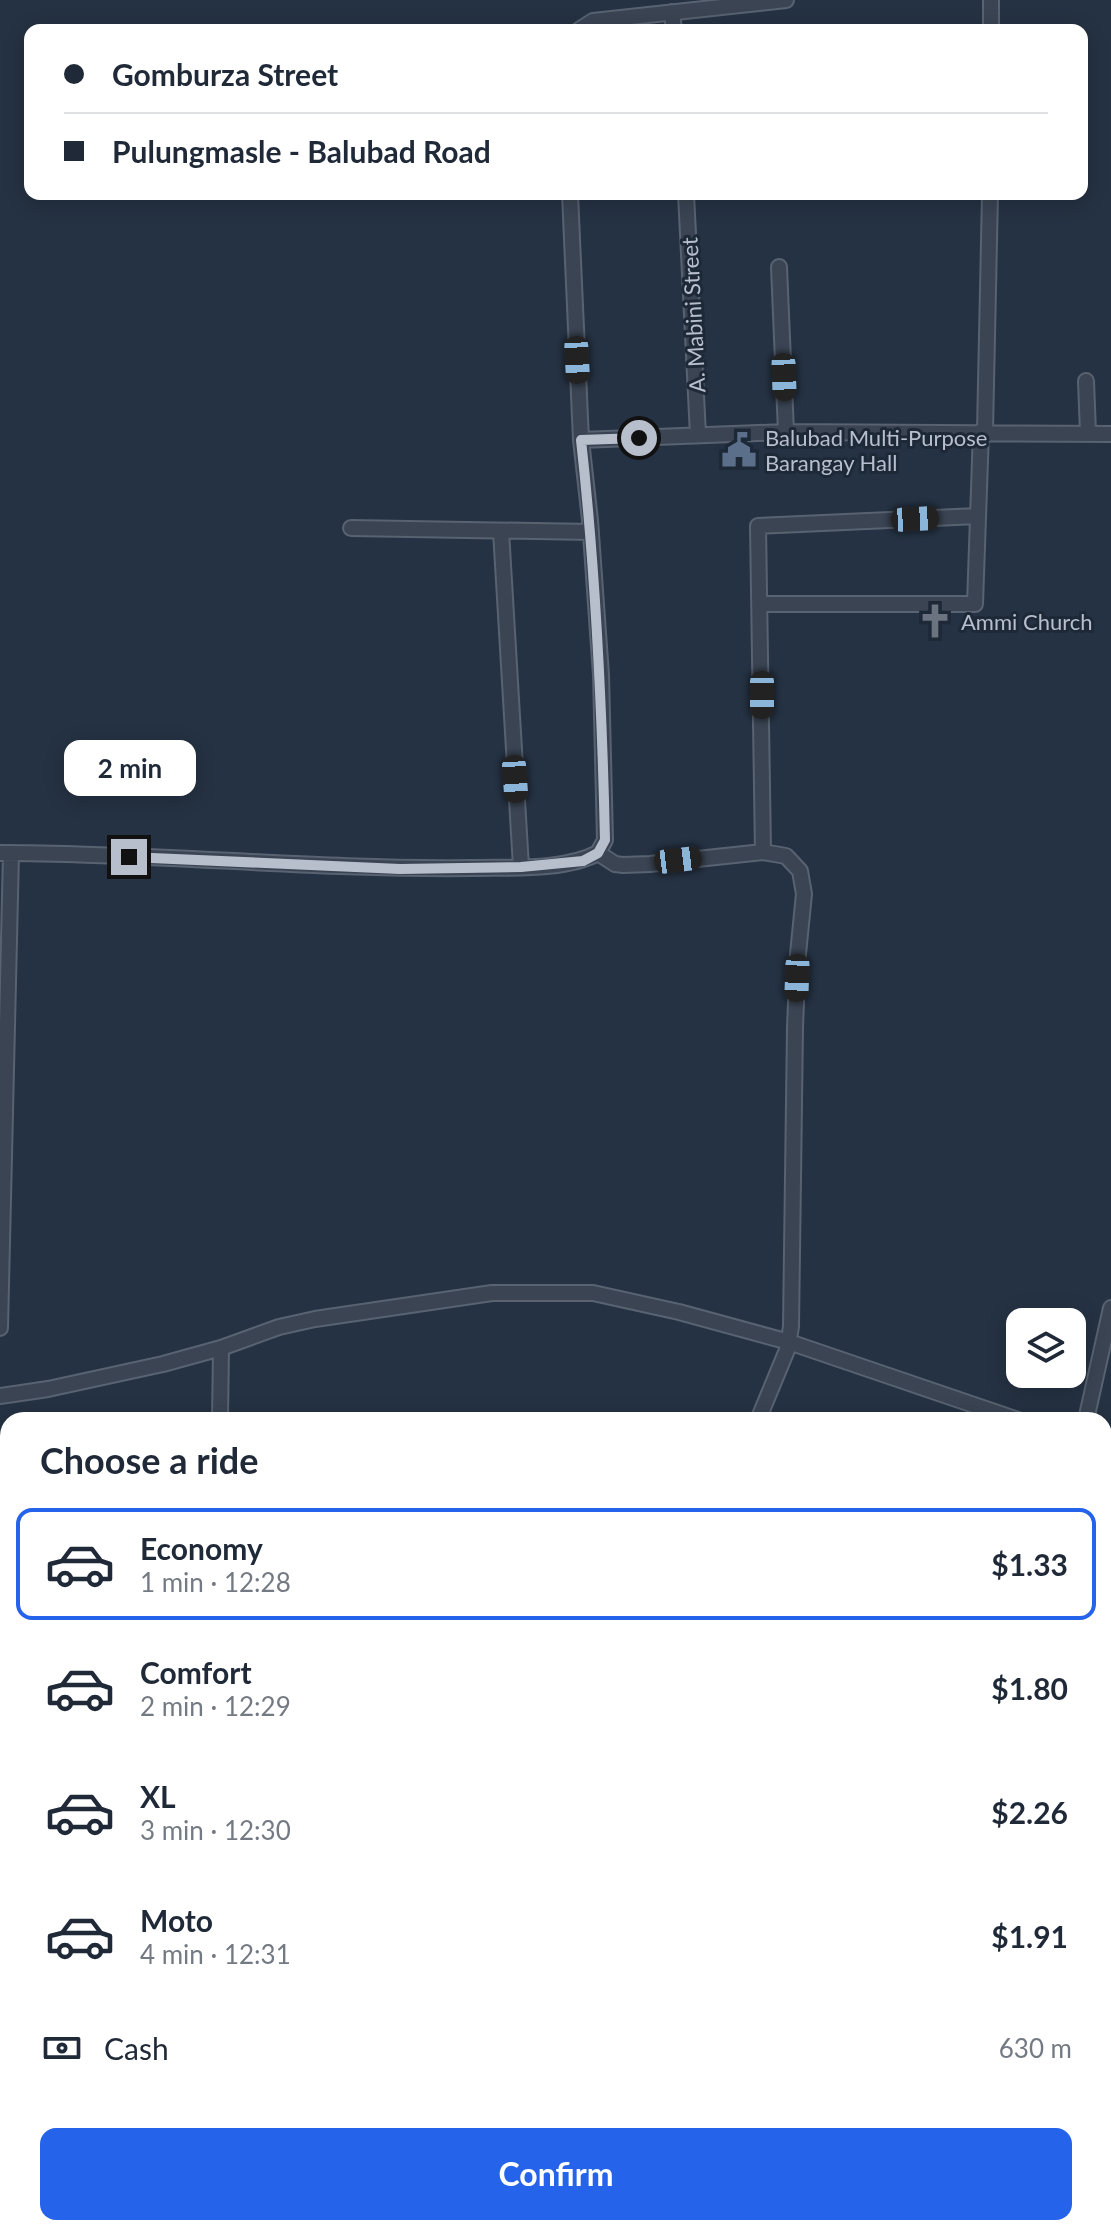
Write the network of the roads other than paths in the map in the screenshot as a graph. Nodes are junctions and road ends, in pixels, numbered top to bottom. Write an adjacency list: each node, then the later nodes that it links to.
1 (786, 0): 3 (street)
2 (991, 0): 6 (street)
3 (672, 12): 4 (street); 5 (street)
4 (588, 24)
5 (673, 24)
6 (991, 24)
7 (570, 200): 17 (street)
8 (686, 200): 16 (street, A. Mabini Street)
9 (990, 200): 12 (street)
10 (779, 267): 13 (street)
11 (1086, 381): 14 (street)
12 (983, 431): 13 (street); 14 (street); 18 (street)
13 (786, 432): 16 (street)
14 (1088, 433): 15 (street)
15 (1111, 434)
16 (698, 435): 17 (street)
17 (581, 440): 21 (street)
18 (978, 516): 22 (street); 22 (street)
19 (351, 528): 20 (street)
20 (501, 531): 21 (street); 26 (street)
21 (591, 532): 25 (street)
22 (761, 604): 23 (street)
23 (763, 852): 25 (street); 29 (street)
24 (6, 853): 26 (street); 28 (street)
25 (598, 853): 26 (street)
26 (521, 867)
27 (1111, 1308): 35 (street)
28 (0, 1328)
29 (789, 1342): 30 (street); 33 (street); 34 (street)
30 (221, 1348): 31 (street); 32 (street)
31 (0, 1396)
32 (220, 1412)
33 (761, 1412)
34 (995, 1412)
35 (1088, 1412)

